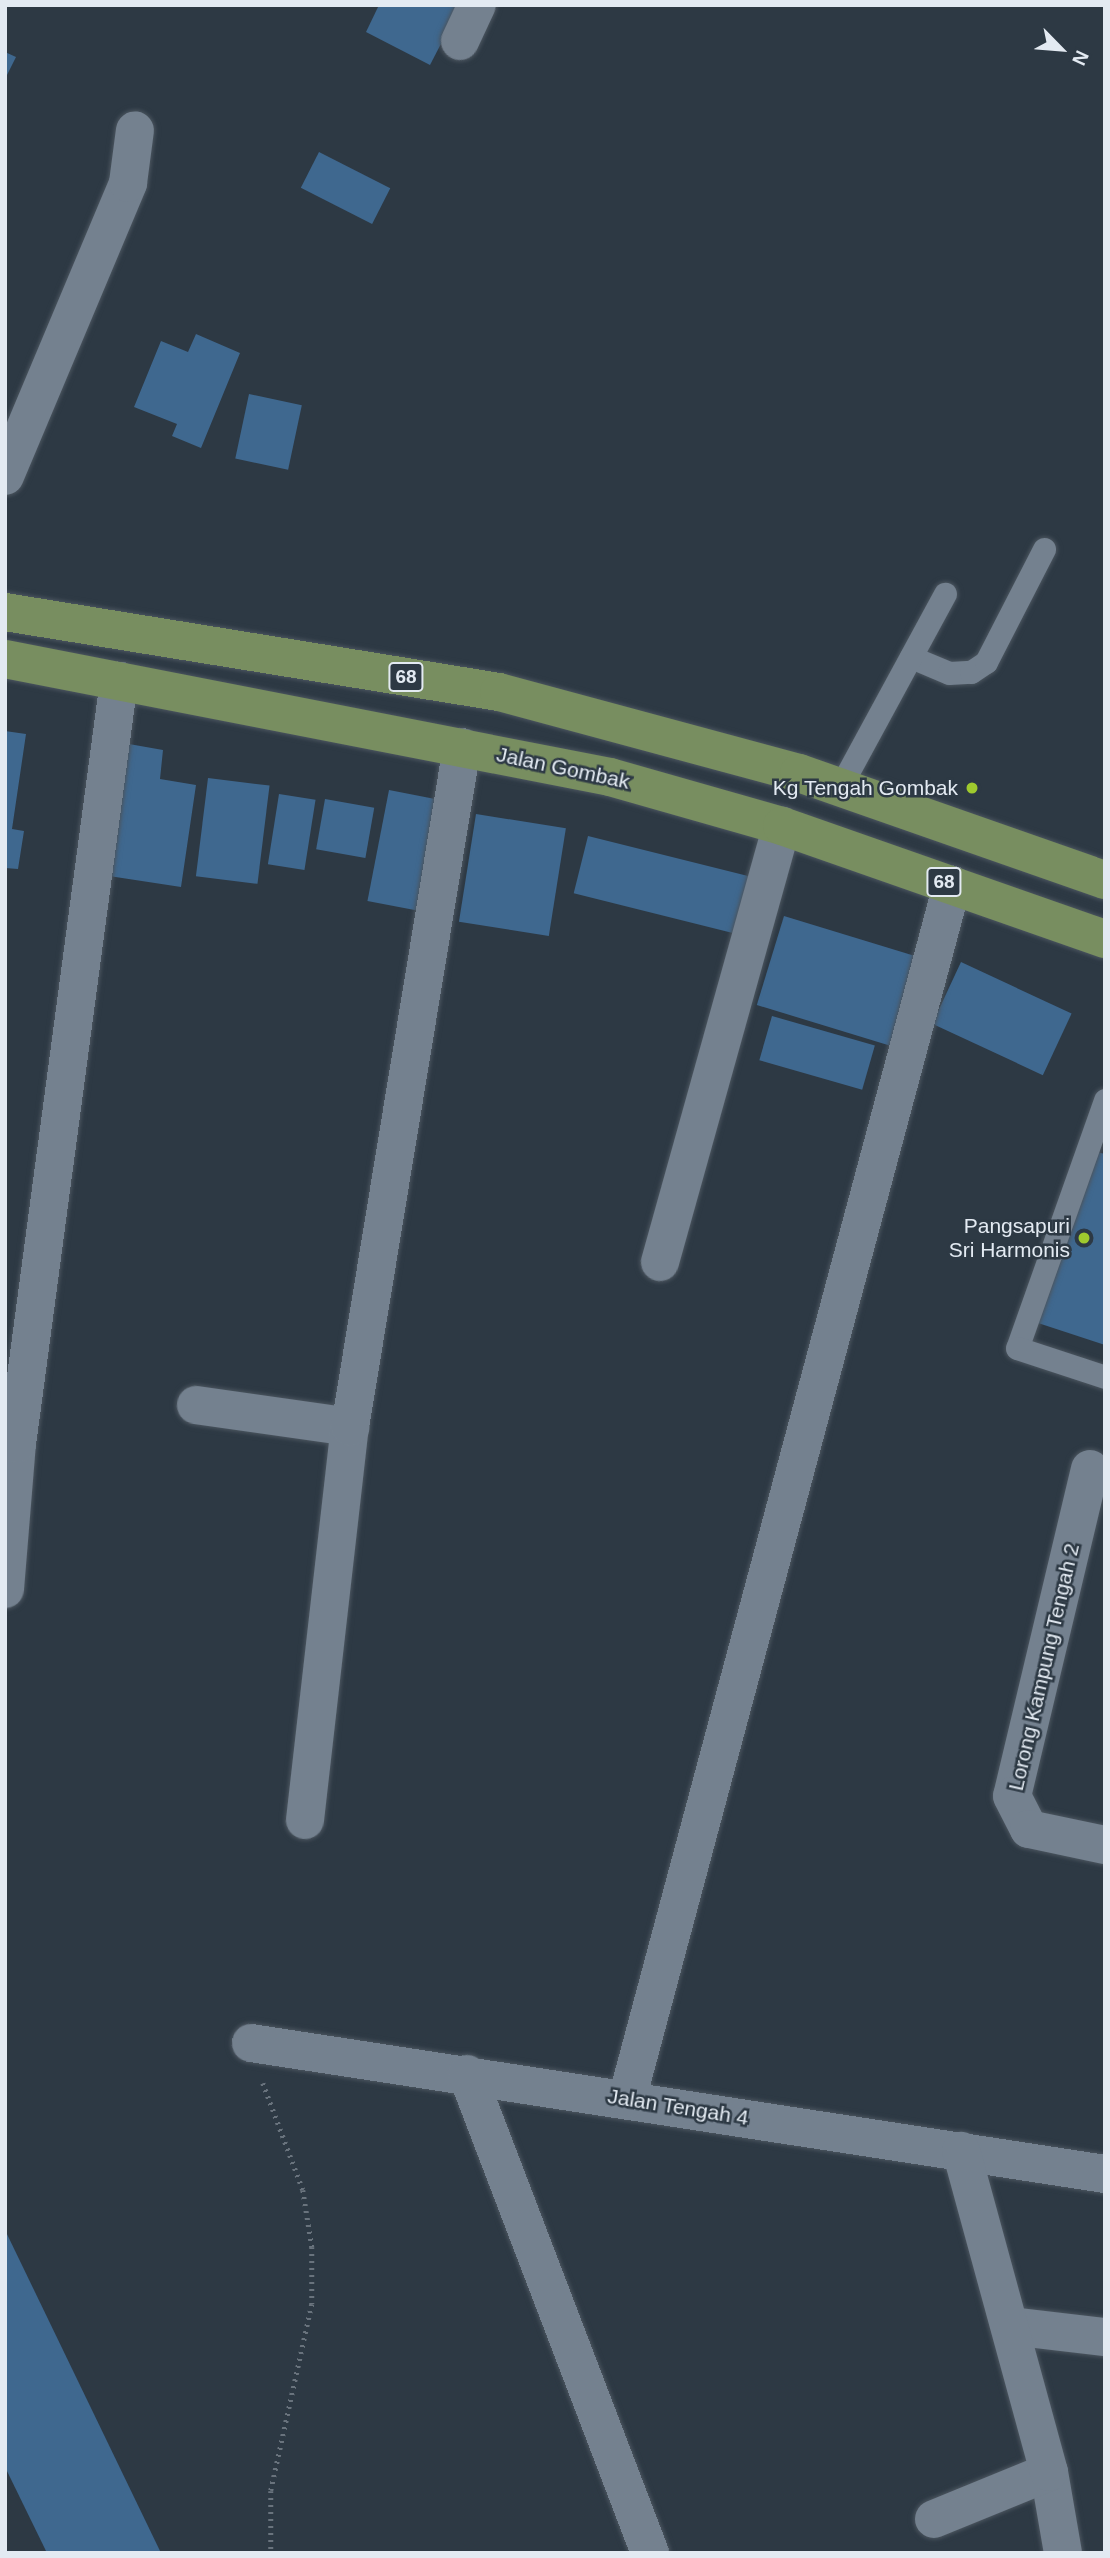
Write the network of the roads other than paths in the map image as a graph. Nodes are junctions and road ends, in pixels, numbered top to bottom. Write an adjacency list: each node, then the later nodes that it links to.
1 (477, 5): 2 (street)
2 (460, 41)
3 (135, 130): 4 (street)
4 (5, 476)
5 (1044, 549): 8 (lane)
6 (945, 594): 8 (lane)
7 (5, 612): 12 (main road, 68)
8 (911, 657): 12 (lane)
9 (5, 659): 10 (main road, Jalan Gombak / 68)
10 (119, 681): 11 (main road, Jalan Gombak / 68); 23 (street)
11 (462, 747): 13 (main road, Jalan Gombak / 68); 21 (street)
12 (840, 787): 14 (main road, 68)
13 (782, 826): 15 (main road, Jalan Gombak / 68); 18 (street)
14 (1105, 880)
15 (952, 885): 16 (main road, Jalan Gombak / 68); 28 (street)
16 (1105, 939)
17 (1103, 1109): 19 (lane)
18 (660, 1262)
19 (1105, 1377)
20 (196, 1405): 21 (street)
21 (350, 1427): 24 (street)
22 (1090, 1469): 25 (street, Lorong Kampung Tengah 2)
23 (5, 1589)
24 (305, 1820)
25 (1105, 1845)
26 (255, 2043): 27 (street, Jalan Tengah 4)
27 (467, 2074): 28 (street, Jalan Tengah 4); 35 (street)
28 (627, 2099): 29 (street, Jalan Tengah 4)
29 (961, 2151): 30 (street, Jalan Tengah 4); 31 (street)
30 (1105, 2174)
31 (1011, 2326): 32 (street); 33 (street)
32 (1105, 2337)
33 (1049, 2472): 34 (street); 36 (street)
34 (934, 2519)
35 (650, 2553)
36 (1063, 2553)

